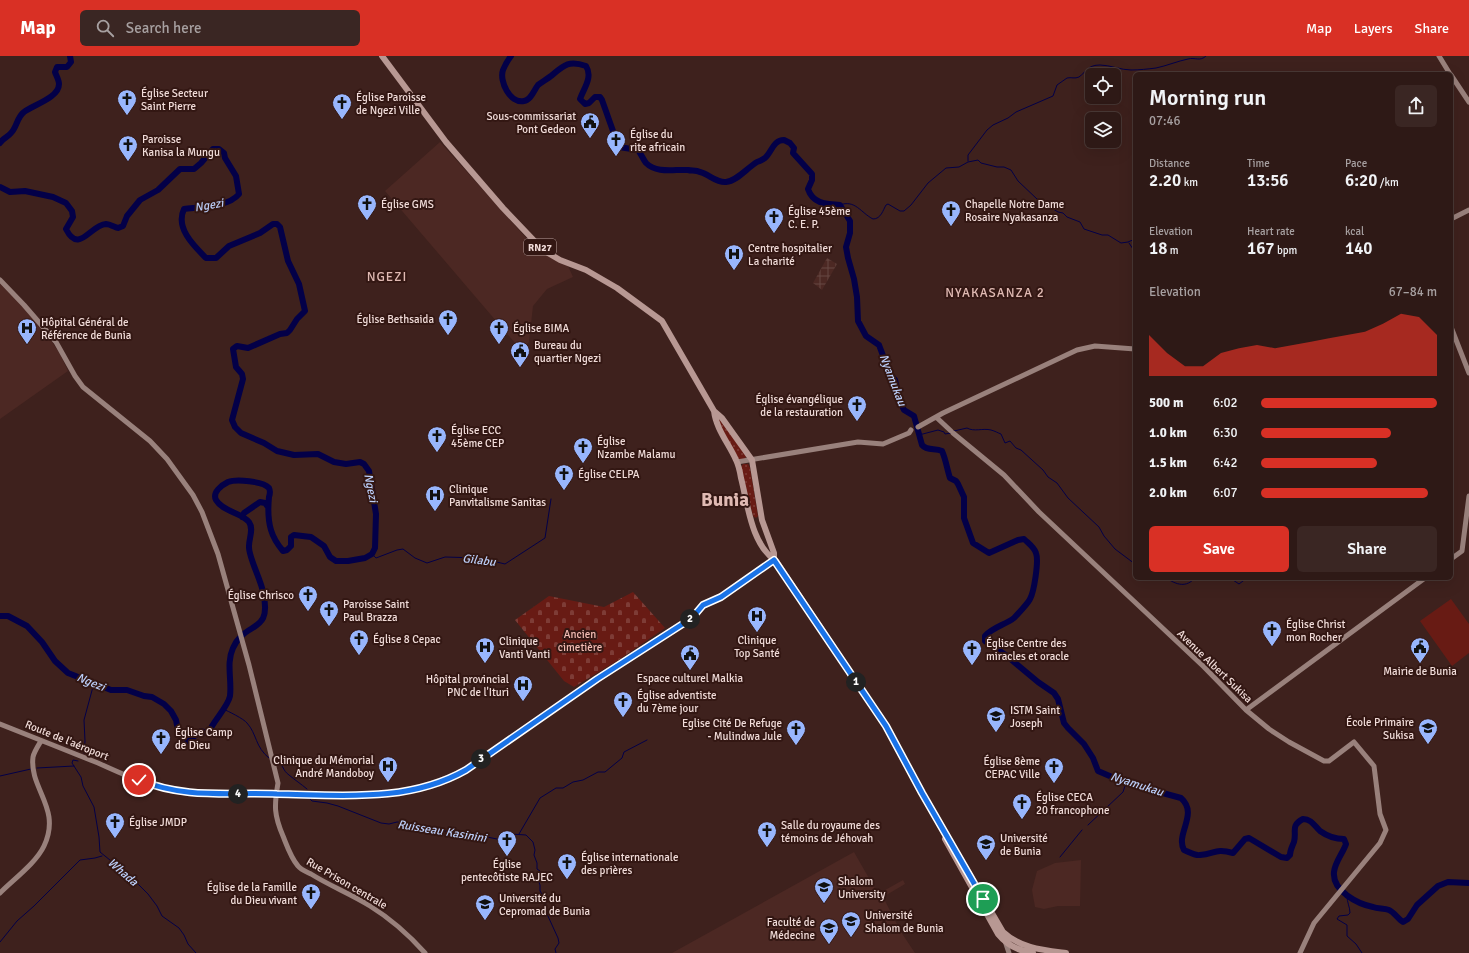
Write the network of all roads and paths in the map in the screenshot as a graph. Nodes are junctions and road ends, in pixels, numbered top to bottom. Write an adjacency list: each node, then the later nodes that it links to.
1 (382, 56): 12 (main road, RN27)
2 (1439, 56): 3 (street)
3 (1449, 72)
4 (1453, 78): 5 (street)
5 (1469, 102)
6 (1469, 210): 7 (street)
7 (1453, 217)
8 (0, 280): 27 (street, Rue Prison centrale)
9 (1453, 332): 11 (street)
10 (1133, 348): 13 (street)
11 (1469, 373)
12 (714, 411): 16 (main road, RN27); 17 (main road, RN27)
13 (936, 417): 14 (street); 24 (street, Avenue Albert Sukisa)
14 (920, 426)
15 (912, 430): 16 (street)
16 (752, 460): 17 (street); 19 (main road, RN27)
17 (737, 462): 20 (main road, RN27)
18 (1469, 496): 21 (street)
19 (762, 520): 20 (main road); 22 (main road, RN27)
20 (752, 522): 22 (main road, RN27)
21 (1453, 558)
22 (774, 560): 27 (street, Route de l'aéroport); 29 (main road, RN27)
23 (1422, 580): 24 (street)
24 (1246, 710): 35 (street, Avenue Albert Sukisa)
25 (0, 724): 26 (street, Route de l'aéroport)
26 (41, 741): 27 (street, Route de l'aéroport); 28 (street)
27 (276, 794): 31 (street, Rue Prison centrale)
28 (0, 892)
29 (1006, 939): 30 (main road, RN27); 32 (street)
30 (1014, 947): 33 (main road, RN27); 34 (main road, RN27)
31 (425, 953)
32 (1009, 953)
33 (1033, 953)
34 (1066, 953)
35 (1300, 953)

